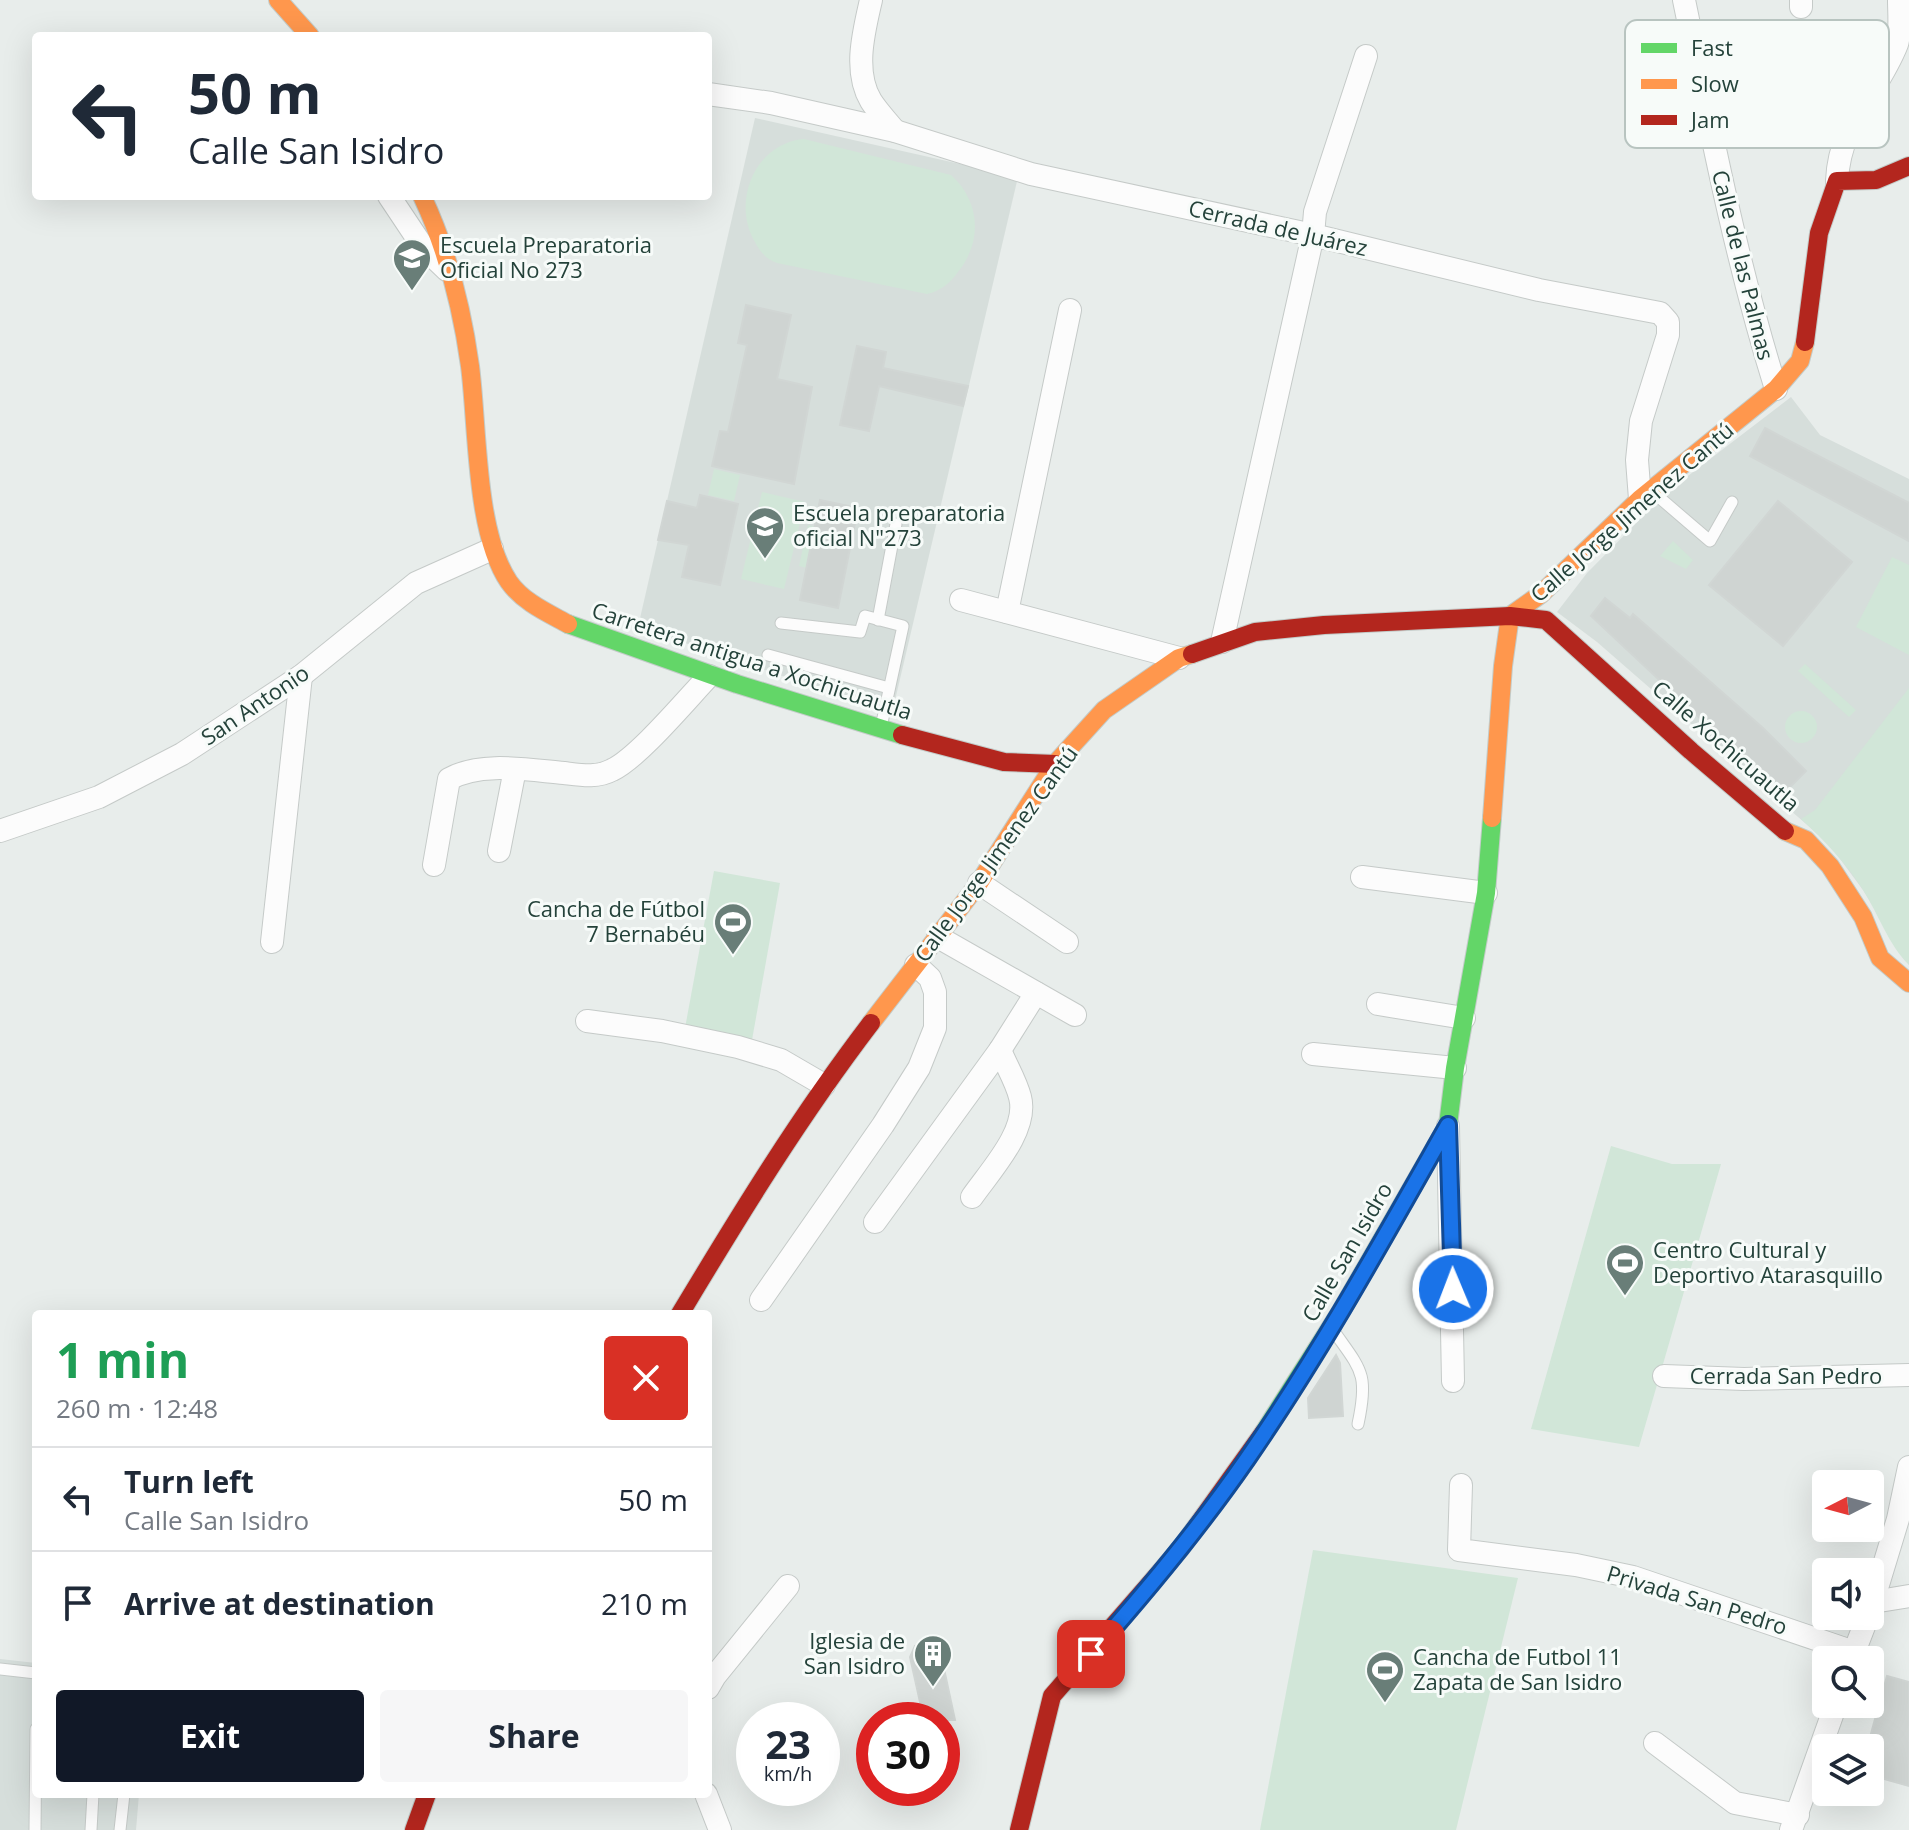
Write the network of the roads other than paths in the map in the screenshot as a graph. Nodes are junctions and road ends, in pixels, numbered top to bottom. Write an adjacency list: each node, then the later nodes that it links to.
1 (278, 0): 6 (street)
2 (871, 0): 11 (street)
3 (1684, 0): 5 (street, Calle de las Palmas)
4 (1899, 0): 7 (street, Calle Jorge Jimenez Cantú)
5 (1688, 20)
6 (306, 32)
7 (1904, 36): 9 (street, Calle Jorge Jimenez Cantú)
8 (1366, 56): 18 (street)
9 (1889, 61)
10 (712, 95): 11 (street, Cerrada de Juárez)
11 (895, 131): 18 (street, Cerrada de Juárez)
12 (1716, 148): 21 (street, Calle de las Palmas)
13 (1842, 148): 15 (street, Calle Jorge Jimenez Cantú)
14 (1909, 166): 15 (street)
15 (1837, 181): 21 (street, Calle Jorge Jimenez Cantú)
16 (392, 200): 19 (street)
17 (424, 200): 19 (street, Carretera antigua a Xochicuautla)
18 (1313, 235): 22 (street, Cerrada de Juárez); 31 (street)
19 (452, 275): 25 (street, Carretera antigua a Xochicuautla)
20 (1070, 310): 27 (street)
21 (1776, 389): 22 (street, Calle Jorge Jimenez Cantú)
22 (1646, 494): 23 (lane); 28 (street, Calle Jorge Jimenez Cantú)
23 (1732, 502)
24 (896, 524): 29 (lane)
25 (492, 549): 34 (street, San Antonio); 35 (street, Carretera antigua a Xochicuautla)
26 (961, 600): 27 (street)
27 (1007, 612): 33 (street)
28 (1510, 616): 31 (street, Calle Jorge Jimenez Cantú); 45 (street, Calle San Isidro); 50 (street, Calle Xochicuautla)
29 (878, 620): 30 (lane); 36 (lane)
30 (781, 623)
31 (1222, 642): 33 (street, Calle Jorge Jimenez Cantú)
32 (768, 655): 36 (lane)
33 (1179, 658): 38 (street, Calle Jorge Jimenez Cantú)
34 (301, 676): 40 (street, San Antonio); 47 (street)
35 (709, 676): 37 (street, Carretera antigua a Xochicuautla); 39 (street)
36 (889, 688): 37 (lane)
37 (881, 728): 38 (street, Carretera antigua a Xochicuautla)
38 (1055, 764): 44 (street, Calle Jorge Jimenez Cantú)
39 (515, 769): 41 (street); 42 (street)
40 (0, 831)
41 (499, 851)
42 (434, 865)
43 (1362, 877): 45 (street)
44 (979, 883): 46 (street, Calle Jorge Jimenez Cantú); 48 (street)
45 (1486, 893): 54 (street, Calle San Isidro)
46 (938, 937): 49 (street, Calle Jorge Jimenez Cantú); 51 (street)
47 (272, 942)
48 (1067, 942)
49 (916, 965): 59 (street, Calle Jorge Jimenez Cantú); 63 (street)
50 (1909, 983)
51 (1036, 993): 53 (street); 56 (street)
52 (1378, 1004): 54 (street)
53 (1075, 1015)
54 (1464, 1018): 58 (street, Calle San Isidro)
55 (587, 1021): 59 (street)
56 (1000, 1050): 61 (street); 62 (street)
57 (1313, 1054): 58 (street)
58 (1455, 1068): 60 (street, Calle San Isidro)
59 (824, 1085): 64 (street, Calle Jorge Jimenez Cantú)
60 (1448, 1125): 65 (street, Calle San Isidro); 68 (street)
61 (972, 1197)
62 (875, 1222)
63 (761, 1300)
64 (682, 1310)
65 (1331, 1328): 69 (lane); 93 (street, Calle San Isidro)
66 (1909, 1375): 67 (street, Cerrada San Pedro)
67 (1664, 1376)
68 (1453, 1381)
69 (1358, 1424)
70 (1909, 1467): 72 (street)
71 (1461, 1485): 76 (street, Privada San Pedro)
72 (1884, 1564)
73 (788, 1586): 79 (street)
74 (1909, 1596): 75 (street)
75 (1884, 1605)
76 (1827, 1646)
77 (0, 1669): 78 (lane)
78 (32, 1673)
79 (712, 1681)
80 (1831, 1718): 87 (street)
81 (1655, 1743): 87 (street)
82 (35, 1798): 88 (lane)
83 (93, 1798): 89 (lane)
84 (124, 1798): 90 (lane)
85 (426, 1798): 91 (street)
86 (708, 1798): 92 (street)
87 (1794, 1822)
88 (35, 1830)
89 (91, 1830)
90 (120, 1830)
91 (414, 1830)
92 (720, 1830)
93 (1019, 1830)

